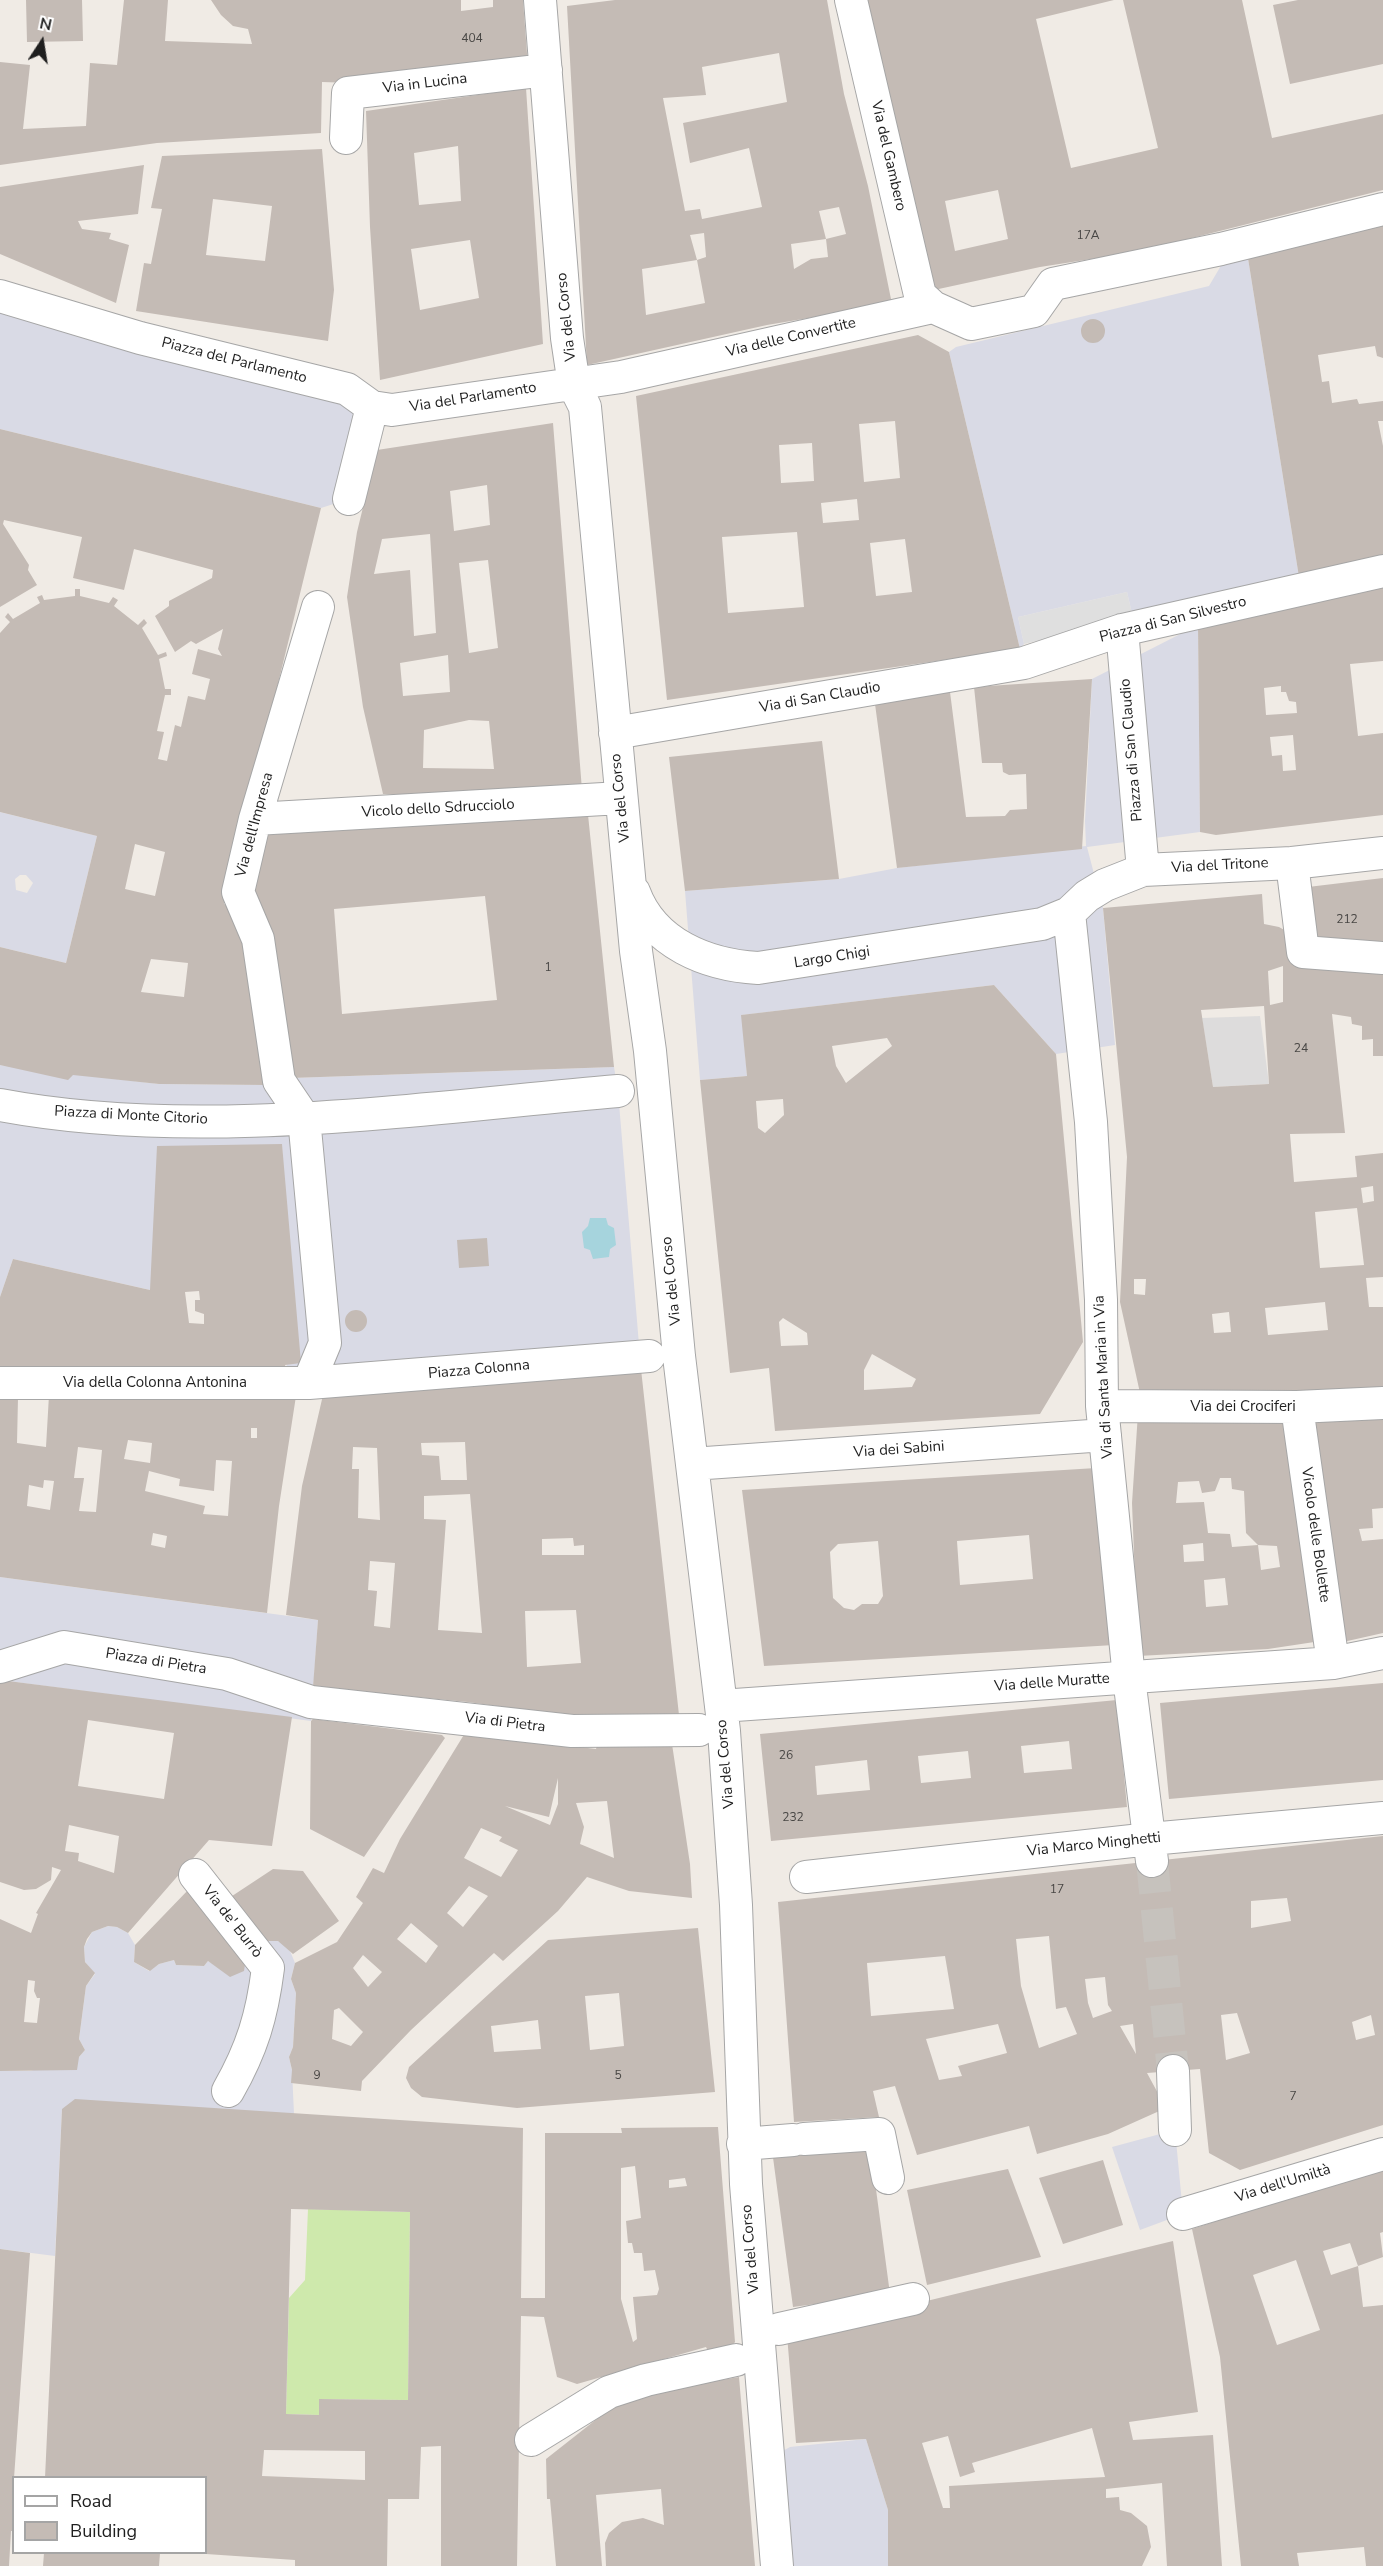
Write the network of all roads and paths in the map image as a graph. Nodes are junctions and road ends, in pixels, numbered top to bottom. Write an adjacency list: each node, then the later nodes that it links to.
1 (540, 0): 3 (street, Via del Corso)
2 (851, 0): 7 (street, Via del Gambero)
3 (546, 70): 4 (street, Via in Lucina); 8 (street, Via del Corso)
4 (346, 138)
5 (1383, 209): 7 (street)
6 (0, 296): 9 (street, Piazza del Parlamento)
7 (933, 307): 8 (street, Via delle Convertite)
8 (574, 385): 9 (street, Via del Parlamento); 15 (street, Via del Corso)
9 (372, 407): 10 (street)
10 (349, 500)
11 (1383, 571): 13 (street, Piazza di San Silvestro)
12 (318, 607): 17 (street, Via dell'Impresa)
13 (1122, 630): 14 (street, Piazza di San Silvestro); 20 (street, Piazza di San Claudio)
14 (1024, 663): 15 (street, Via di San Claudio)
15 (615, 733): 16 (street, Via del Corso)
16 (621, 798): 17 (street, Vicolo dello Sdrucciolo); 21 (street, Via del Corso)
17 (255, 819): 26 (street, Via dell'Impresa)
18 (1383, 853): 19 (street, Via del Tritone)
19 (1292, 863): 20 (street, Via del Tritone); 23 (street)
20 (1143, 870): 22 (street, Via del Tritone)
21 (630, 880): 22 (street, Largo Chigi); 33 (street, Via del Corso)
22 (1069, 913): 32 (street, Via di Santa Maria in Via)
23 (1383, 958)
24 (618, 1091): 26 (street)
25 (0, 1105): 26 (street, Piazza di Monte Citorio)
26 (304, 1118): 28 (street)
27 (649, 1356): 28 (street, Piazza Colonna)
28 (311, 1378): 29 (street, Via della Colonna Antonina)
29 (0, 1383)
30 (1383, 1403): 31 (street, Via dei Crociferi)
31 (1297, 1407): 32 (street, Via dei Crociferi); 35 (street, Vicolo delle Bollette)
32 (1104, 1420): 33 (street, Via dei Sabini); 37 (street, Via di Santa Maria in Via)
33 (692, 1464): 39 (street, Via del Corso)
34 (1383, 1653): 35 (street, Via delle Muratte)
35 (1333, 1663): 37 (street, Via delle Muratte)
36 (0, 1667): 38 (street, Piazza di Pietra)
37 (1129, 1678): 39 (street, Via delle Muratte); 42 (street, Via di Santa Maria in Via)
38 (311, 1702): 40 (street, Via di Pietra)
39 (721, 1706): 48 (street, Via del Corso)
40 (699, 1730)
41 (1383, 1818): 42 (street, Via Marco Minghetti)
42 (1151, 1850): 44 (street, Via Marco Minghetti)
43 (195, 1875): 46 (street, Via de' Burrò)
44 (806, 1877)
45 (1173, 2071): 47 (street)
46 (228, 2091)
47 (1174, 2130)
48 (743, 2144): 50 (street); 56 (street, Via del Corso)
49 (1383, 2154): 51 (street, Via dell'Umiltà)
50 (888, 2178)
51 (1183, 2214)
52 (913, 2299): 53 (street)
53 (779, 2329)
54 (736, 2360): 55 (street)
55 (531, 2440)
56 (777, 2566)

